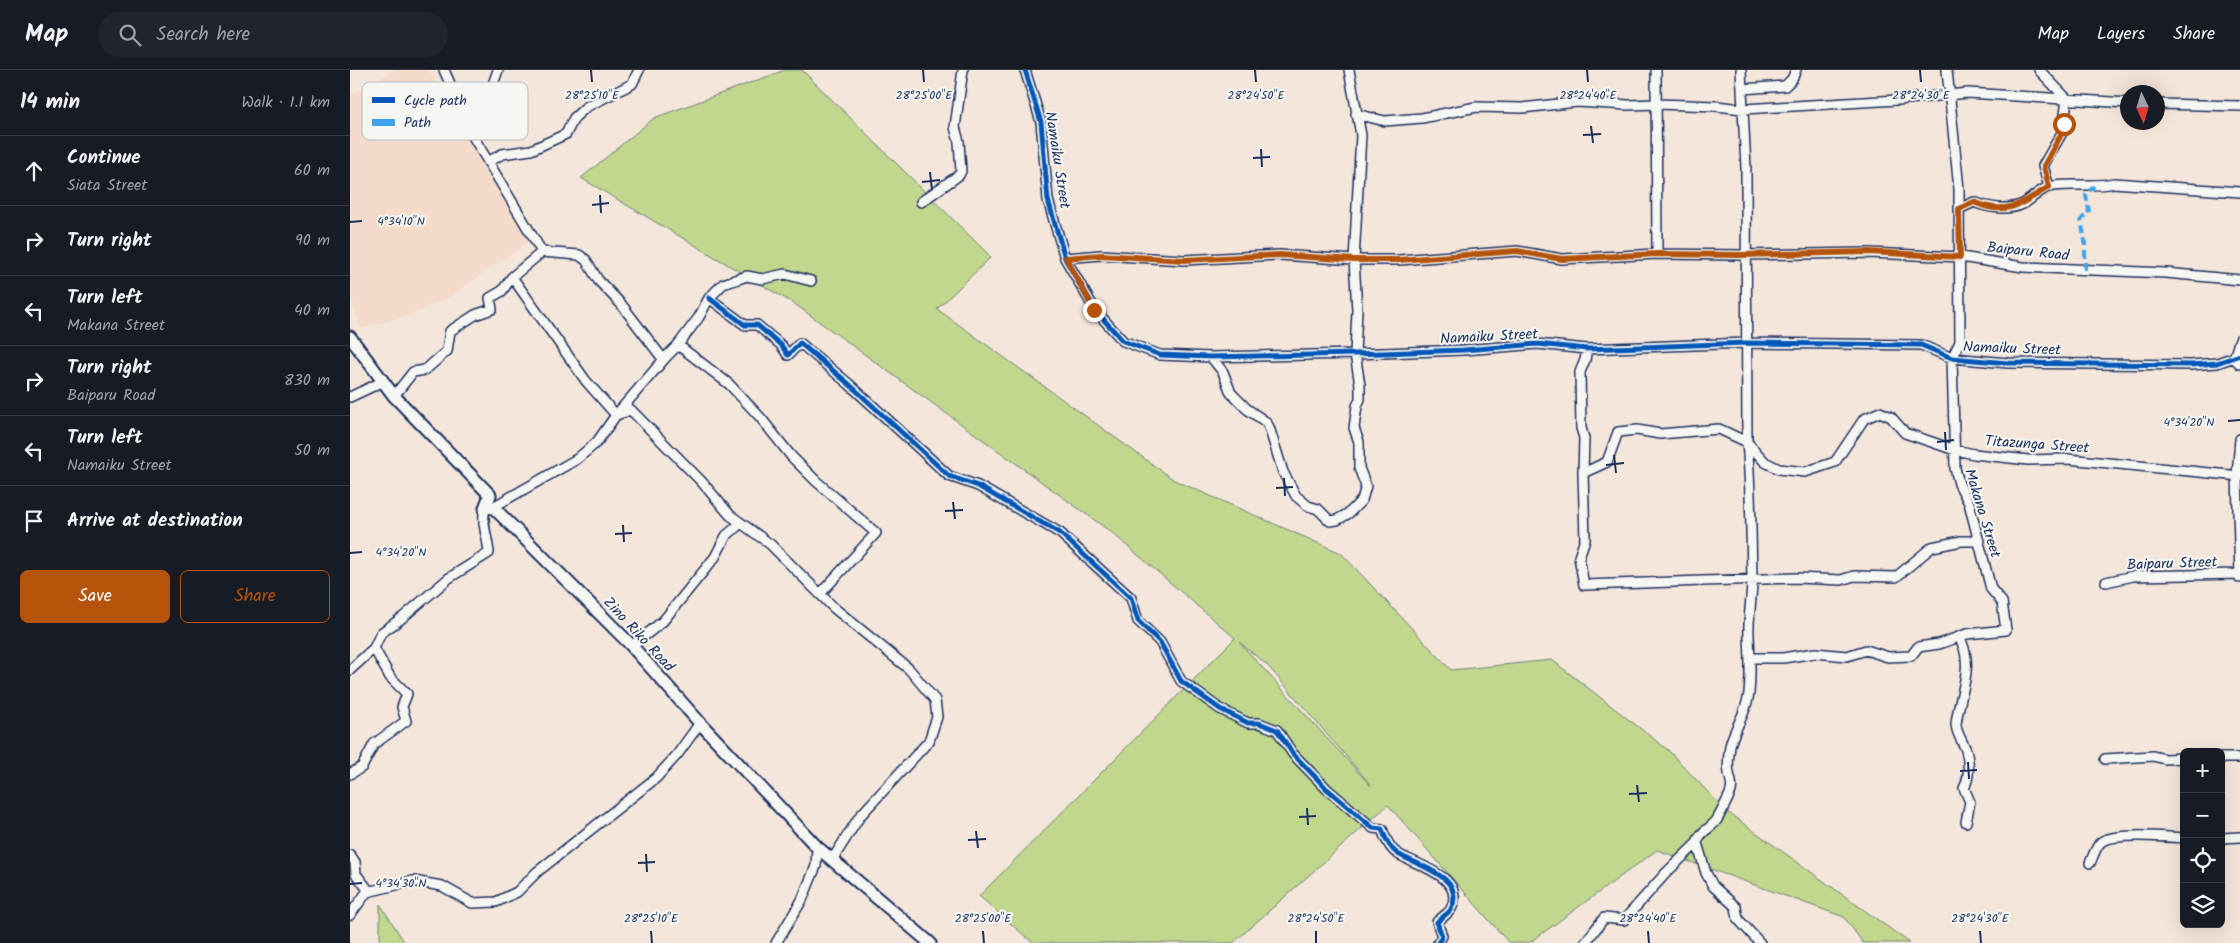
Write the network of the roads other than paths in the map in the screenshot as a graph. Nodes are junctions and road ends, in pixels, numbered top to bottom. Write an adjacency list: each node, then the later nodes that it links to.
1 (444, 70): 12 (street)
2 (498, 70): 13 (street)
3 (639, 70): 24 (street)
4 (963, 70): 27 (street)
5 (1025, 70): 33 (street, Namaiku Street)
6 (1349, 70): 22 (street)
7 (1656, 70): 18 (street)
8 (1741, 70): 14 (street)
9 (1796, 70): 14 (street)
10 (1947, 70): 15 (street, Makana Street)
11 (2040, 70): 16 (street)
12 (449, 82)
13 (494, 82)
14 (1742, 89): 21 (street)
15 (1951, 95): 16 (street); 21 (street); 28 (street, Makana Street)
16 (2067, 99): 17 (street); 25 (street)
17 (2120, 103)
18 (1657, 104): 21 (street); 22 (street); 30 (street)
19 (2165, 104): 20 (street)
20 (2240, 106)
21 (1743, 109): 31 (street)
22 (1356, 114): 34 (street)
23 (475, 140): 24 (street)
24 (488, 162): 29 (street)
25 (2049, 187): 26 (street); 28 (street)
26 (2240, 192)
27 (921, 202)
28 (1959, 209): 32 (street, Makana Street)
29 (542, 252): 35 (street); 45 (street)
30 (1657, 254): 31 (street, Baiparu Road); 34 (street, Baiparu Road)
31 (1746, 255): 32 (street, Baiparu Road); 41 (street)
32 (1960, 257): 36 (street, Baiparu Road); 47 (street, Makana Street)
33 (1066, 258): 34 (street, Baiparu Road); 46 (street, Namaiku Street)
34 (1354, 260): 44 (street)
35 (512, 277): 50 (street); 52 (street)
36 (2240, 280)
37 (811, 281): 38 (street)
38 (709, 298): 42 (street); 89 (street)
39 (350, 337): 49 (street)
40 (2240, 338): 48 (street)
41 (1747, 343): 43 (street, Namaiku Street); 47 (street, Namaiku Street); 54 (street)
42 (678, 345): 45 (street); 64 (street)
43 (1587, 349): 44 (street, Namaiku Street); 56 (street)
44 (1355, 354): 46 (street, Namaiku Street); 46 (street)
45 (666, 357): 52 (street)
46 (1211, 357)
47 (1952, 358): 48 (street, Namaiku Street); 55 (street, Makana Street)
48 (2238, 359)
49 (384, 381): 50 (street); 51 (street)
50 (394, 396): 58 (street)
51 (350, 397)
52 (616, 415): 58 (street); 59 (street)
53 (2240, 439): 57 (street)
54 (1747, 442): 55 (street, Titazunga Street); 56 (street, Titazunga Street); 62 (street)
55 (1956, 450): 57 (street, Titazunga Street); 60 (street, Makana Street)
56 (1583, 473): 62 (street)
57 (2238, 476): 61 (street)
58 (489, 508): 66 (street, Zino Riko Road); 67 (street)
59 (741, 523): 64 (street); 66 (street)
60 (1980, 541): 62 (street); 65 (street, Makana Street)
61 (2240, 575): 63 (street, Baiparu Street)
62 (1752, 581): 68 (street)
63 (2106, 582)
64 (820, 594): 83 (street)
65 (1960, 637): 68 (street); 76 (street)
66 (632, 646): 70 (street, Zino Riko Road)
67 (374, 648): 69 (street); 75 (street)
68 (1752, 658): 80 (street)
69 (350, 670)
70 (700, 723): 81 (street, Zino Riko Road); 85 (street)
71 (2180, 758): 74 (street)
72 (2225, 758): 73 (street)
73 (2240, 758)
74 (2104, 759)
75 (350, 774)
76 (1966, 822)
77 (2240, 837): 79 (street)
78 (2180, 838): 84 (street)
79 (2225, 838)
80 (1697, 843): 90 (street); 91 (street)
81 (817, 847): 83 (street, Zino Riko Road); 87 (street)
82 (350, 855): 85 (street)
83 (832, 860): 88 (street, Zino Riko Road)
84 (2090, 863)
85 (369, 892): 86 (street)
86 (350, 915)
87 (776, 943)
88 (930, 943)
89 (1438, 943)
90 (1585, 943)
91 (1760, 943)

